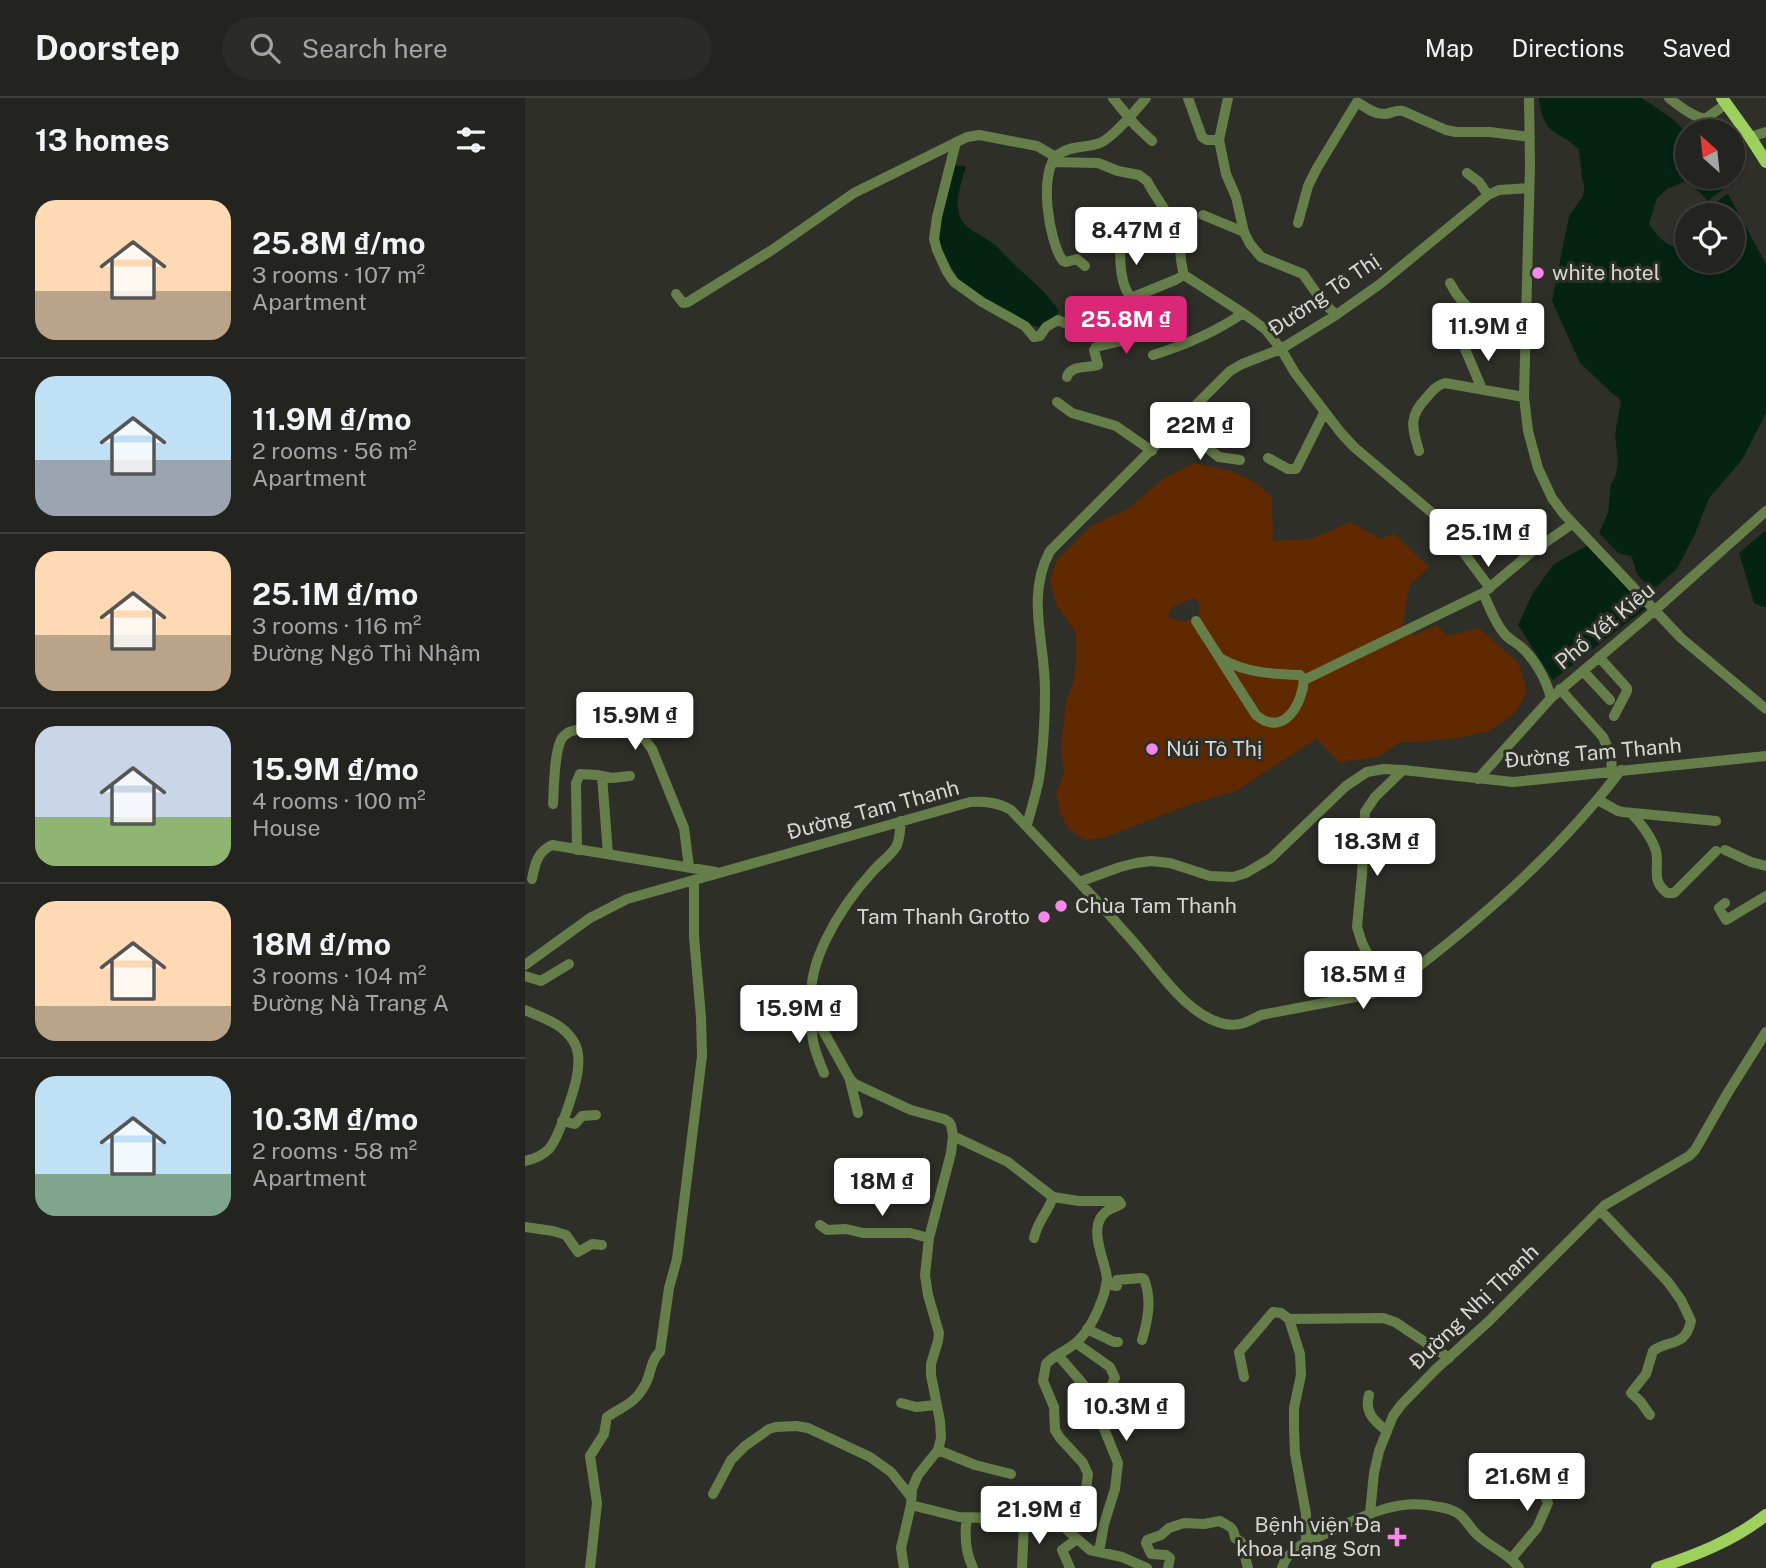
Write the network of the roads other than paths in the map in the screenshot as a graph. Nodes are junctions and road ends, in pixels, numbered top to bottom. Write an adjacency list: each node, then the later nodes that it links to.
1 (1113, 98): 8 (street)
2 (1146, 98): 8 (street)
3 (1188, 98): 12 (street)
4 (1228, 98): 12 (street)
5 (1529, 98): 10 (street)
6 (1669, 98): 7 (street)
7 (1724, 101): 11 (main road)
8 (1129, 118): 13 (street); 15 (street)
9 (1766, 132): 11 (street)
10 (1529, 137): 18 (street); 21 (street)
11 (1750, 137): 16 (main road)
12 (1219, 140): 22 (street)
13 (1152, 141)
14 (956, 142): 15 (street); 27 (street); 29 (street)
15 (1054, 159): 24 (street); 25 (street)
16 (1766, 162)
17 (1467, 173): 19 (street)
18 (1529, 188): 19 (street, Đường Tô Thị); 32 (street)
19 (1488, 195): 31 (street, Đường Tô Thị)
20 (1203, 215): 22 (street)
21 (1298, 223)
22 (1244, 232): 31 (street)
23 (1120, 244): 28 (street)
24 (1085, 266)
25 (1184, 275): 28 (street); 30 (street)
26 (1450, 282): 32 (street)
27 (676, 293)
28 (1131, 298): 29 (street)
29 (1123, 312): 36 (street)
30 (1243, 313): 33 (street); 35 (street)
31 (1336, 315): 33 (street, Đường Tô Thị)
32 (1526, 318): 38 (street)
33 (1281, 349): 40 (street); 41 (street, Đường Tô Thị)
34 (1465, 349): 37 (street)
35 (1153, 355)
36 (1067, 377)
37 (1482, 389): 38 (street); 43 (street)
38 (1524, 397): 47 (street)
39 (1057, 402): 42 (street)
40 (1324, 413): 44 (street); 48 (street)
41 (1178, 425): 42 (street, Đường Tô Thị); 45 (street)
42 (1152, 451): 71 (street, Đường Tô Thị)
43 (1419, 451)
44 (1268, 458)
45 (1240, 460)
46 (1766, 511): 49 (street, Phố Yết Kiêu)
47 (1572, 524): 48 (street); 49 (street)
48 (1487, 590): 54 (street); 56 (street)
49 (1654, 611): 52 (street, Phố Yết Kiêu); 58 (street)
50 (1196, 621): 51 (street)
51 (1219, 657): 54 (street); 54 (street)
52 (1599, 657): 53 (street, Phố Yết Kiêu); 59 (street)
53 (1583, 671): 55 (street, Phố Yết Kiêu); 57 (street)
54 (1304, 680)
55 (1560, 689): 56 (street, Phố Yết Kiêu); 62 (street)
56 (1551, 698): 65 (street, Phố Yết Kiêu)
57 (1610, 700)
58 (1766, 709)
59 (1614, 716)
60 (1766, 756): 62 (street, Đường Tam Thanh)
61 (1403, 770): 65 (street, Đường Tam Thanh); 79 (street, Đường Tam Thanh); 85 (street)
62 (1617, 771): 65 (street, Đường Tam Thanh); 66 (street)
63 (602, 776): 64 (street); 72 (street); 73 (street)
64 (630, 776)
65 (1478, 779)
66 (1598, 800): 68 (street); 85 (street)
67 (553, 804): 75 (street)
68 (1631, 813): 70 (street); 74 (street)
69 (901, 821): 71 (street, Đường Tam Thanh); 76 (street, Đường Tam Thanh); 87 (street)
70 (1716, 821)
71 (1027, 825): 79 (street, Đường Tam Thanh)
72 (577, 850): 73 (street); 77 (street)
73 (608, 854): 75 (street)
74 (1766, 866)
75 (689, 867): 76 (street)
76 (716, 872): 78 (street, Đường Tam Thanh)
77 (532, 879)
78 (694, 880): 83 (street, Đường Tam Thanh); 133 (street)
79 (1079, 882): 85 (street)
80 (1766, 896): 81 (street)
81 (1724, 903)
82 (569, 964): 84 (street)
83 (525, 965)
84 (525, 976)
85 (1386, 989)
86 (525, 1010): 93 (street)
87 (815, 1016): 89 (street); 90 (street)
88 (1766, 1032): 97 (street, Đường Nhị Thanh)
89 (824, 1073)
90 (850, 1079): 91 (street); 94 (street)
91 (858, 1113)
92 (596, 1115): 93 (street)
93 (562, 1121): 95 (street)
94 (953, 1136): 96 (street); 100 (street)
95 (525, 1161)
96 (1053, 1197): 101 (street); 103 (street)
97 (1599, 1210): 110 (street, Đường Nhị Thanh); 115 (street)
98 (820, 1225): 100 (street)
99 (525, 1227): 102 (street)
100 (929, 1238): 114 (street)
101 (1034, 1238)
102 (602, 1245)
103 (1107, 1284): 105 (street); 106 (street)
104 (1289, 1319): 110 (street); 111 (street); 129 (street)
105 (1087, 1329): 107 (street); 108 (street)
106 (1142, 1340)
107 (1118, 1342)
108 (1076, 1343): 109 (street); 116 (street)
109 (1058, 1355): 126 (street); 130 (street)
110 (1449, 1358): 117 (street, Đường Nhị Thanh)
111 (1244, 1377)
112 (1369, 1395): 117 (street)
113 (901, 1403): 114 (street)
114 (936, 1405): 118 (street)
115 (1650, 1415)
116 (1115, 1419)
117 (1387, 1431): 123 (street, Đường Nhị Thanh)
118 (939, 1450): 119 (street); 122 (street)
119 (1011, 1474)
120 (1507, 1474): 131 (street)
121 (713, 1494): 122 (street)
122 (911, 1501): 125 (street); 134 (street)
123 (1370, 1513): 129 (street); 131 (street)
124 (1766, 1514): 132 (main road)
125 (967, 1517): 127 (street); 135 (street)
126 (1058, 1522): 127 (street); 128 (street)
127 (1024, 1523): 136 (street)
128 (1077, 1539): 130 (street); 137 (street)
129 (1306, 1543): 141 (street)
130 (1099, 1552): 138 (street)
131 (1511, 1559): 142 (street)
132 (1688, 1563): 143 (main road)
133 (590, 1568)
134 (904, 1568)
135 (973, 1568)
136 (1022, 1568)
137 (1070, 1568)
138 (1147, 1568)
139 (1168, 1568): 140 (street)
140 (1248, 1568)
141 (1282, 1568)
142 (1518, 1568)
143 (1657, 1568)

